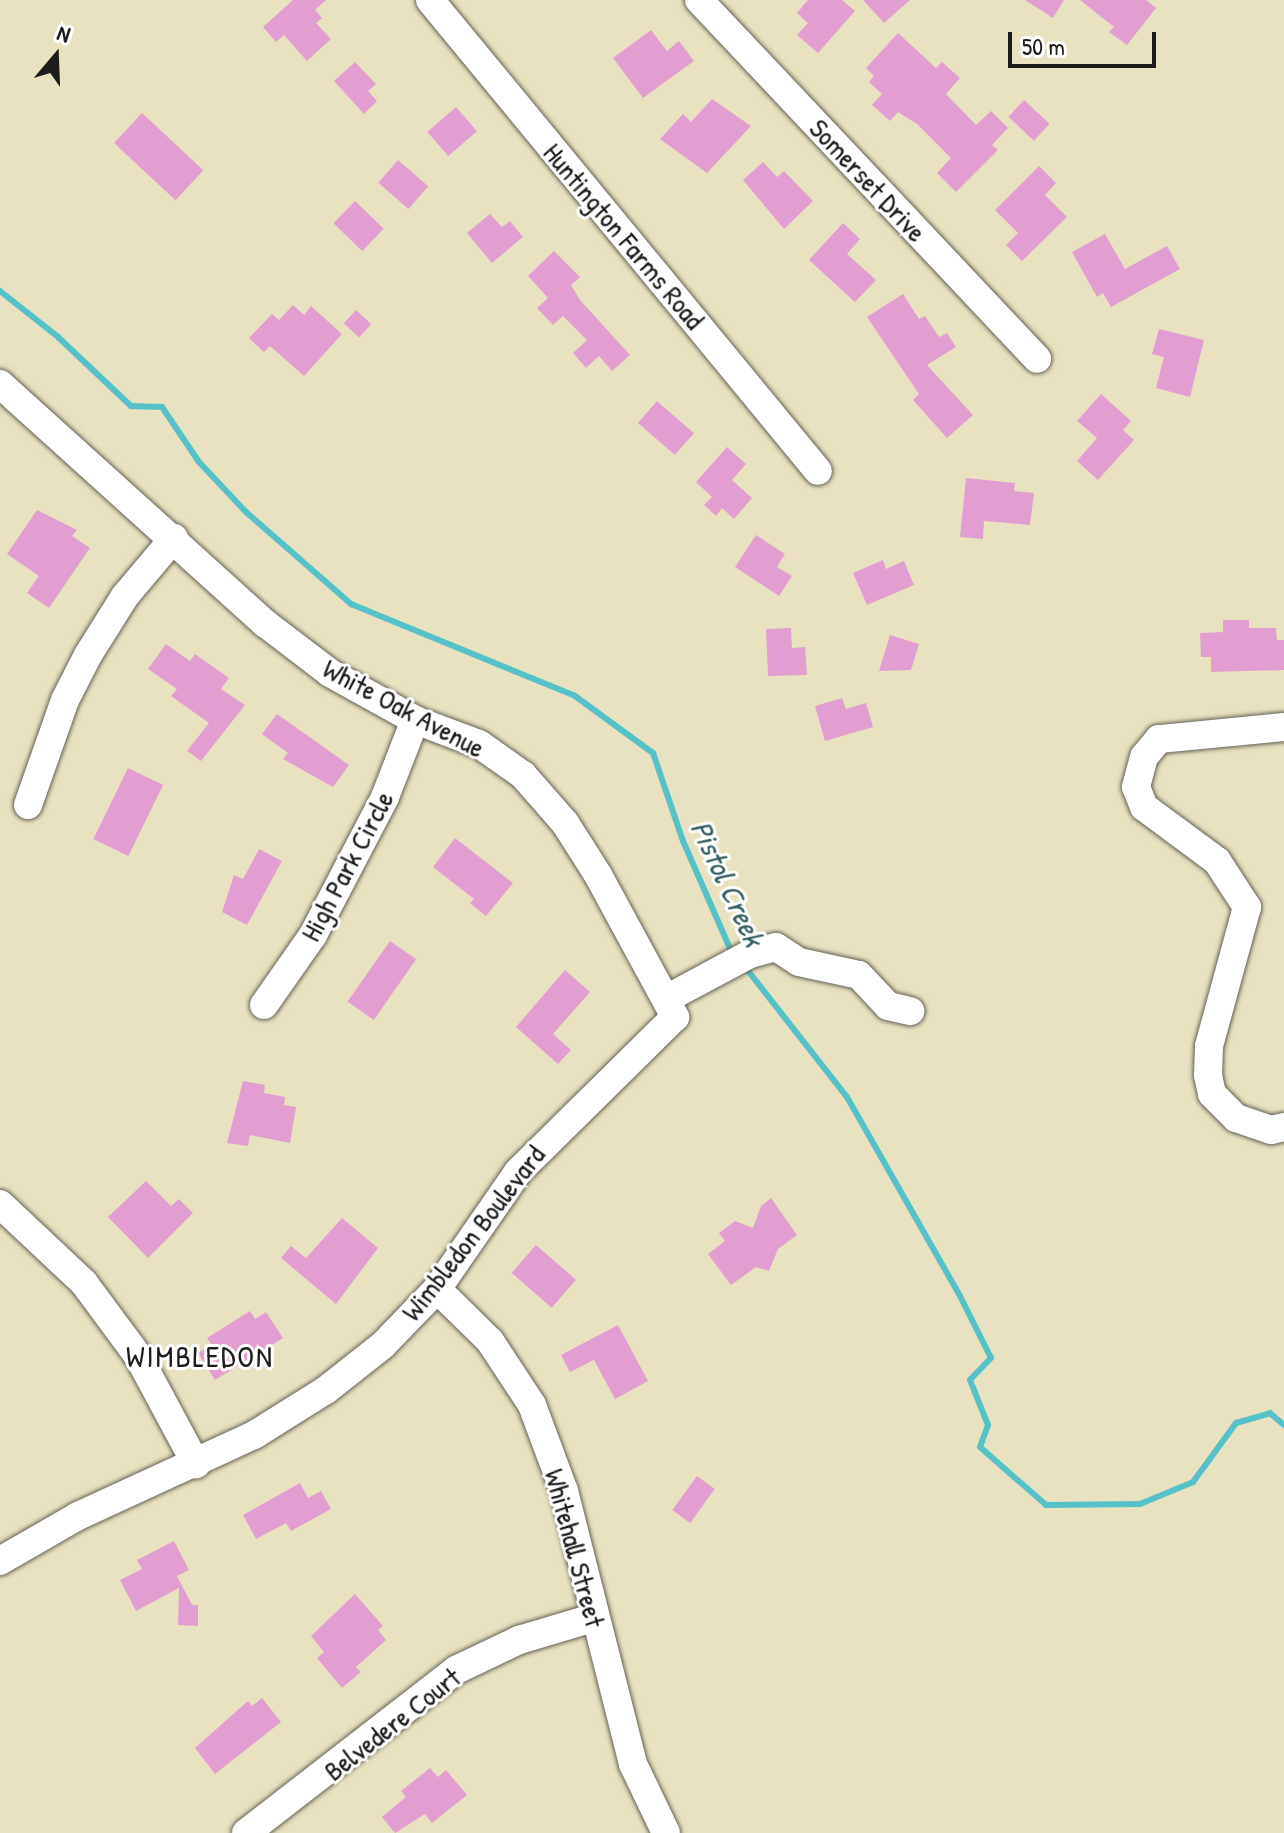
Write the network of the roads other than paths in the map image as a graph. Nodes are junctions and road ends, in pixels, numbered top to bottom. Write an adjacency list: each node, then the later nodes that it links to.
1 (430, 0): 5 (street, Huntington Farms Road)
2 (699, 0): 3 (street, Somerset Drive)
3 (1037, 359)
4 (0, 384): 6 (street, White Oak Avenue)
5 (818, 471)
6 (174, 538): 7 (street, White Oak Avenue); 9 (street)
7 (415, 720): 10 (street, High Park Circle); 11 (street, White Oak Avenue)
8 (1284, 727): 13 (street)
9 (28, 805)
10 (264, 1005)
11 (671, 1008): 12 (street, Wimbledon Boulevard); 15 (street, Wimbledon Boulevard)
12 (910, 1011)
13 (1284, 1127)
14 (0, 1204): 16 (street)
15 (437, 1289): 16 (street, Wimbledon Boulevard); 18 (street, Whitehall Street)
16 (196, 1464): 17 (street, Wimbledon Boulevard)
17 (0, 1561)
18 (593, 1618): 19 (street, Belvedere Court); 20 (street, Whitehall Street)
19 (246, 1833)
20 (666, 1833)

